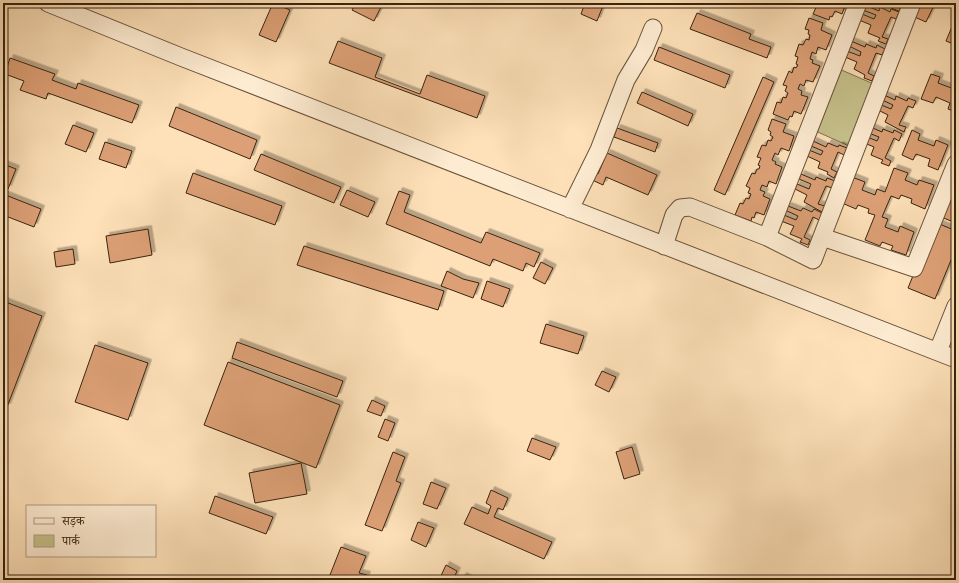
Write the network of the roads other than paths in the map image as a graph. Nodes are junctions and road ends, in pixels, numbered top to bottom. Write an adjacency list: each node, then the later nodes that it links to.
1 (48, 3): 6 (street)
2 (858, 3): 7 (street)
3 (912, 3): 8 (street)
4 (653, 28): 6 (street)
5 (956, 164): 8 (street)
6 (570, 209): 9 (street)
7 (767, 237): 8 (street); 9 (street)
8 (822, 237)
9 (664, 246): 11 (street)
10 (956, 306): 11 (street)
11 (938, 352): 12 (street)
12 (956, 359)

